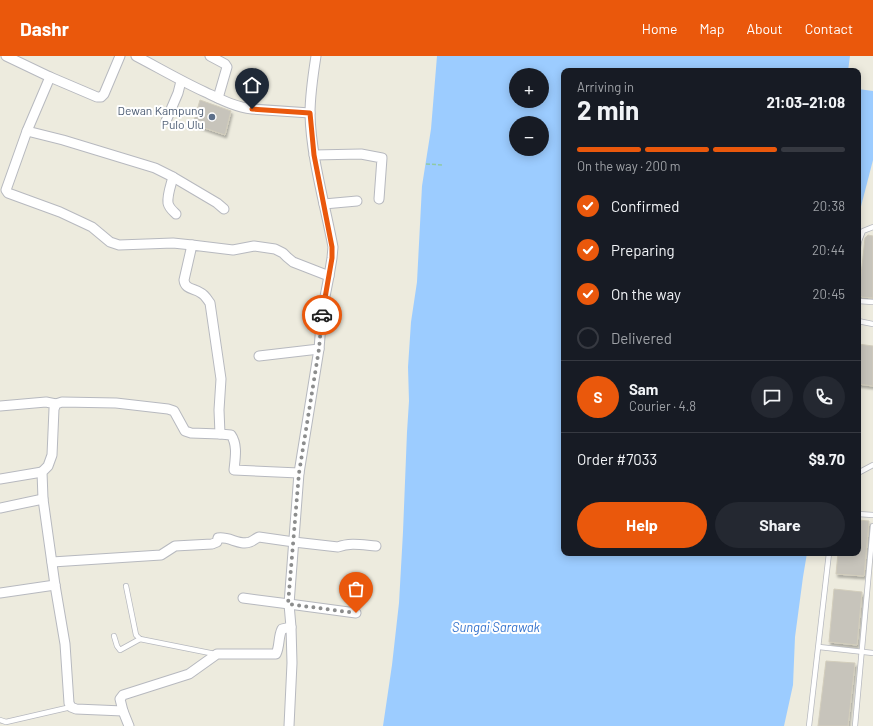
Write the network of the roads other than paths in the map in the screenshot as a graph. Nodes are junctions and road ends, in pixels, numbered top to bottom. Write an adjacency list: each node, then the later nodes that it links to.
1 (6, 56): 6 (street)
2 (120, 56): 6 (street)
3 (136, 56): 7 (street)
4 (210, 56): 8 (street)
5 (316, 56): 9 (street)
6 (50, 77): 11 (street)
7 (181, 81): 8 (street); 10 (street)
8 (218, 98): 9 (street)
9 (310, 113): 12 (street)
10 (166, 121)
11 (27, 131): 13 (street); 21 (street)
12 (314, 155): 14 (street); 16 (street)
13 (173, 178): 17 (street); 18 (street)
14 (379, 198)
15 (357, 201): 16 (street)
16 (324, 204): 22 (street)
17 (224, 209)
18 (176, 214)
19 (873, 227): 20 (lane)
20 (861, 236)
21 (192, 245): 22 (street); 31 (street)
22 (329, 276): 27 (street)
23 (861, 301): 24 (lane)
24 (873, 302)
25 (861, 322): 26 (lane)
26 (873, 324)
27 (319, 349): 28 (street); 35 (street)
28 (259, 356)
29 (56, 404): 30 (street); 31 (street); 34 (street)
30 (0, 406)
31 (220, 434): 35 (street)
32 (873, 465): 33 (lane)
33 (861, 471)
34 (42, 472): 36 (street); 37 (street)
35 (299, 473): 42 (street)
36 (0, 479)
37 (43, 499): 38 (street); 45 (street)
38 (0, 508)
39 (861, 514): 40 (lane)
40 (873, 515)
41 (873, 526): 56 (lane)
42 (294, 542): 43 (street); 45 (street); 50 (street)
43 (376, 546)
44 (829, 556): 55 (lane)
45 (52, 562): 46 (street)
46 (55, 585): 48 (street); 59 (street)
47 (126, 586): 54 (lane)
48 (0, 593)
49 (243, 598): 50 (street)
50 (288, 604): 51 (street); 52 (street)
51 (356, 613)
52 (290, 627): 58 (street); 63 (street)
53 (114, 636): 54 (lane)
54 (140, 639): 58 (lane)
55 (819, 647): 56 (lane); 64 (lane)
56 (862, 651): 57 (lane); 65 (lane)
57 (873, 653)
58 (217, 654): 60 (street)
59 (71, 707): 60 (street); 61 (lane)
60 (123, 711): 62 (street)
61 (0, 720)
62 (130, 726)
63 (289, 726)
64 (809, 726)
65 (855, 726)

